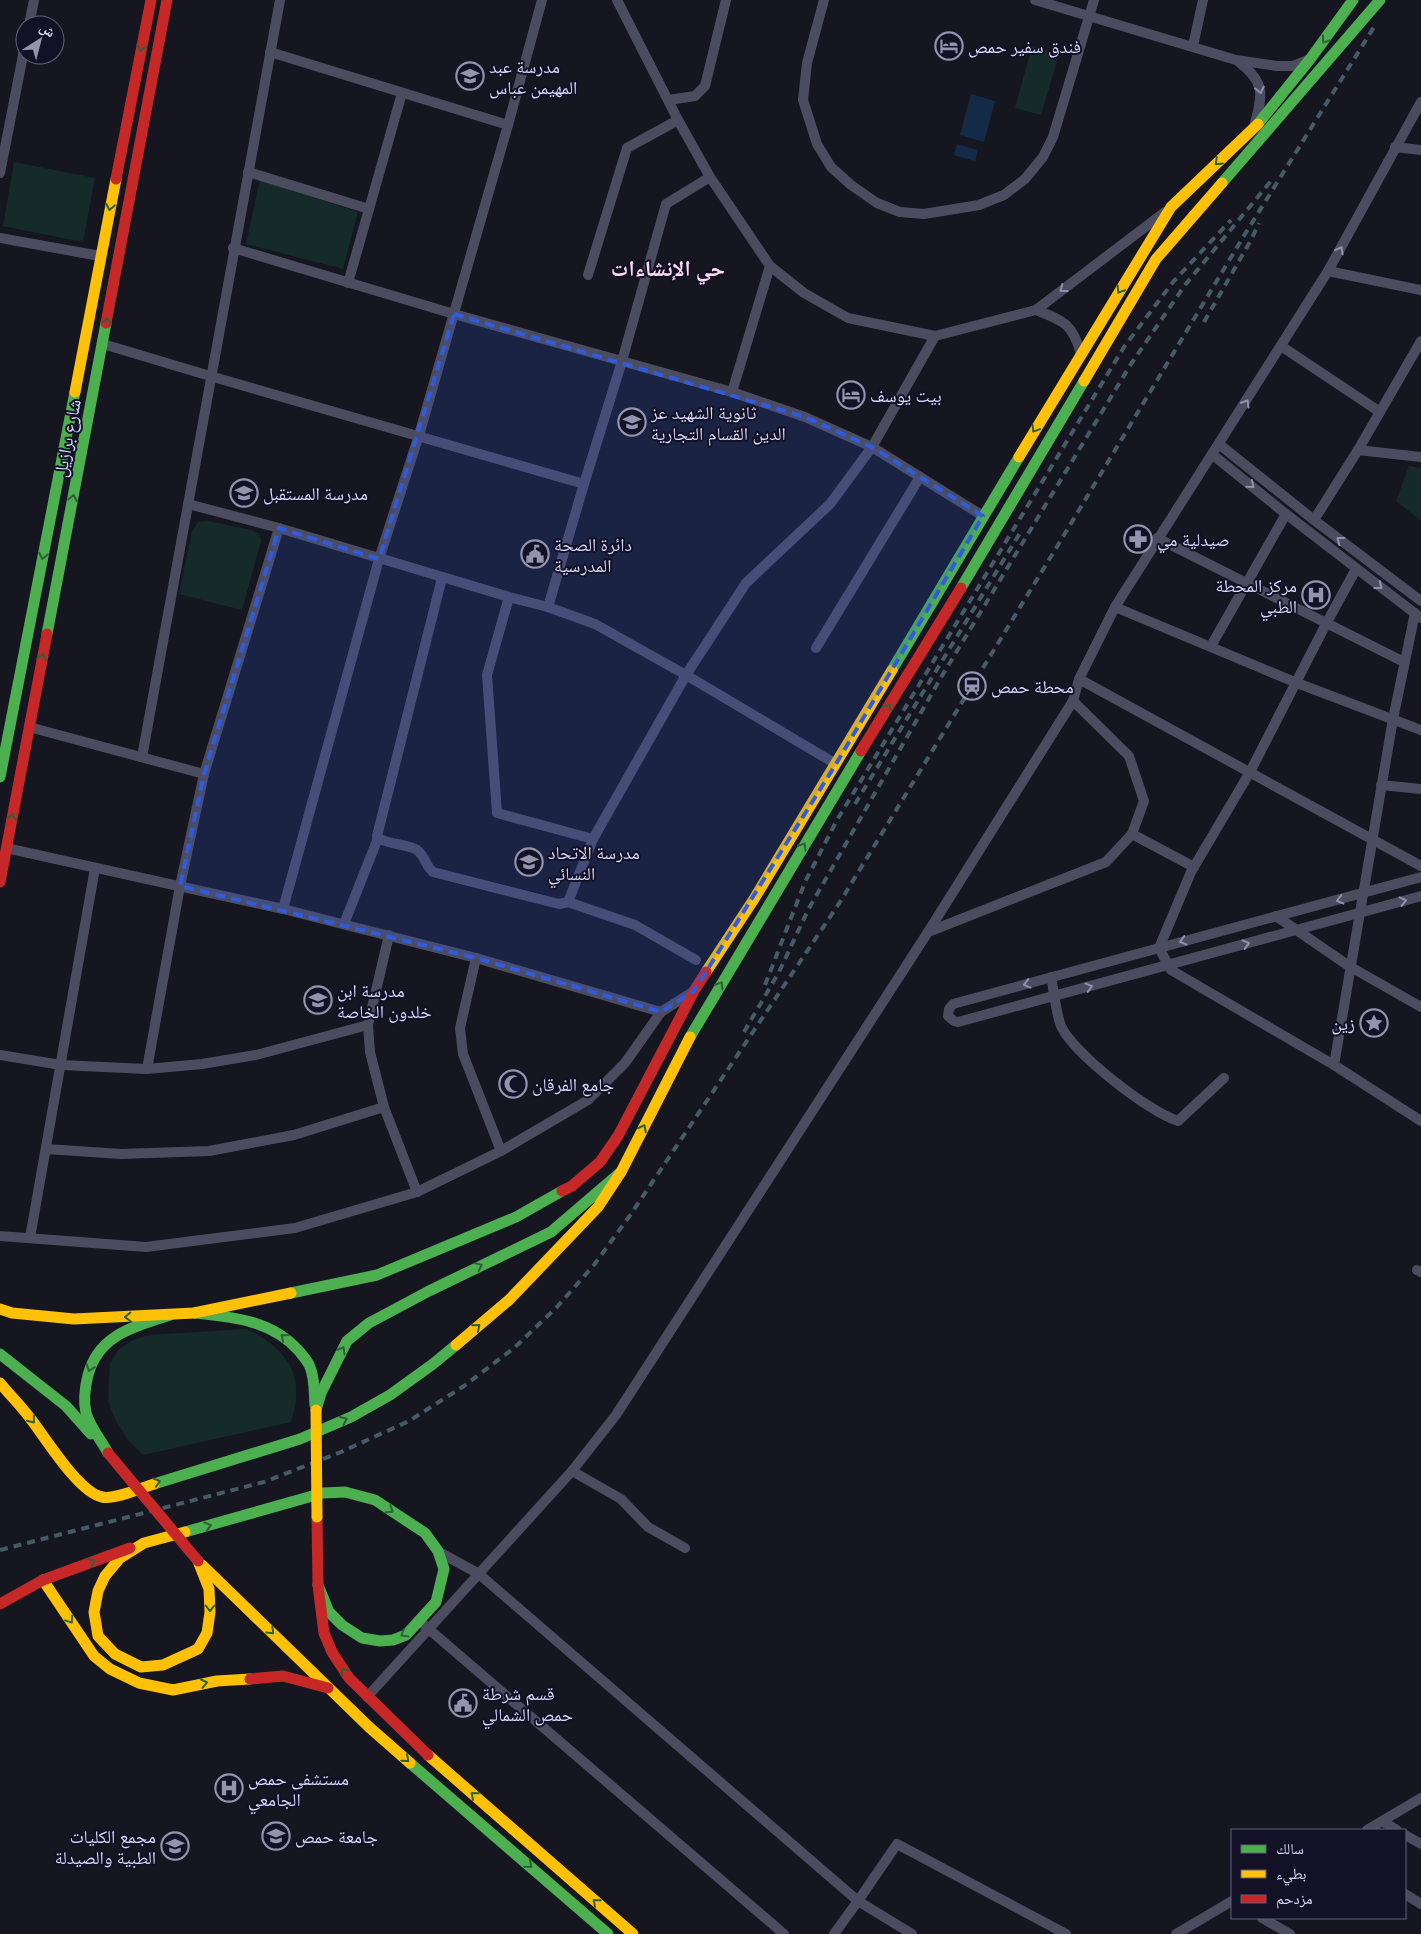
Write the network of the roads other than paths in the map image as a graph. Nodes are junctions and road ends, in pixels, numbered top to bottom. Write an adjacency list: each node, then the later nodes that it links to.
1 (34, 0): 14 (street)
2 (150, 0): 36 (main road, شارع برازيل, one-way to 36)
3 (167, 0): 46 (main road, شارع برازيل, one-way to 3)
4 (280, 0): 17 (street)
5 (542, 0): 25 (street)
6 (617, 0): 22 (street)
7 (726, 0): 22 (street)
8 (824, 0): 15 (street)
9 (1035, 0): 15 (street)
10 (1094, 0): 15 (street)
11 (1203, 0): 16 (street)
12 (1353, 0): 18 (main road, one-way to 18)
13 (1380, 0): 136 (main road, one-way to 13)
14 (31, 15)
15 (1089, 16): 16 (street)
16 (1193, 46): 19 (street)
17 (270, 52): 21 (street); 29 (street)
18 (1311, 58): 19 (street); 26 (main road)
19 (1236, 60): 26 (street, one-way to 26)
20 (21, 65): 30 (street)
21 (402, 93): 25 (street); 33 (street)
22 (669, 100): 24 (street)
23 (1421, 102): 27 (street)
24 (678, 120): 31 (street); 39 (street)
25 (508, 126): 43 (street)
26 (1254, 128): 32 (main road, one-way to 32)
27 (1395, 147): 28 (street); 38 (street, one-way to 27)
28 (1421, 150)
29 (248, 172): 33 (street); 35 (street)
30 (0, 173)
31 (710, 177): 37 (street); 49 (street)
32 (1172, 207): 42 (street, one-way to 42); 48 (main road, one-way to 48)
33 (369, 209): 40 (street)
34 (0, 238): 36 (street)
35 (234, 248): 40 (street); 50 (street)
36 (100, 256): 87 (main road, شارع برازيل, one-way to 87)
37 (770, 266): 44 (street); 51 (street)
38 (1328, 271): 41 (street); 47 (street)
39 (588, 275)
40 (348, 283): 43 (street)
41 (1421, 290)
42 (1036, 310): 44 (street); 48 (street)
43 (454, 314): 49 (street); 53 (street)
44 (935, 336): 55 (street)
45 (1421, 341): 52 (street)
46 (103, 344): 50 (street); 85 (main road, شارع برازيل, one-way to 46)
47 (1281, 346): 52 (street); 54 (street, one-way to 47)
48 (1080, 354): 63 (main road, one-way to 63)
49 (622, 361): 51 (street); 60 (street)
50 (210, 376): 53 (street); 61 (street)
51 (732, 392): 55 (street)
52 (1380, 412): 56 (street)
53 (419, 436): 60 (street); 67 (street)
54 (1220, 444): 57 (street); 64 (street)
55 (872, 447): 59 (street); 80 (street)
56 (1358, 450): 58 (street); 64 (street)
57 (1213, 455): 62 (street, one-way to 62); 66 (street)
58 (1421, 457)
59 (920, 477): 63 (street); 78 (street)
60 (584, 484): 74 (street)
61 (188, 504): 65 (street); 88 (street)
62 (1286, 514): 68 (street); 70 (street)
63 (983, 516): 89 (main road)
64 (1314, 520): 72 (street, one-way to 64)
65 (279, 528): 67 (street); 91 (street)
66 (1157, 538): 70 (street); 73 (street)
67 (379, 559): 69 (street); 109 (street)
68 (1356, 569): 75 (street, one-way to 75); 76 (street)
69 (442, 578): 71 (street); 96 (street)
70 (1247, 583): 76 (street); 77 (street)
71 (508, 598): 74 (street); 97 (street)
72 (1421, 601)
73 (1116, 607): 77 (street); 81 (street)
74 (548, 608): 80 (street)
75 (1418, 615): 79 (street)
76 (1326, 624): 79 (street); 82 (street)
77 (1211, 646): 82 (street)
78 (816, 648)
79 (1404, 662): 84 (street)
80 (686, 675): 89 (street); 97 (street)
81 (1079, 679): 83 (street); 90 (street)
82 (1297, 683): 84 (street); 90 (street)
83 (1073, 701): 95 (street); 114 (street)
84 (1392, 719): 86 (street); 93 (street)
85 (29, 727): 88 (street); 99 (main road, شارع برازيل, one-way to 85)
86 (1421, 730)
87 (4, 731): 92 (main road, شارع برازيل)
88 (142, 757): 91 (street)
89 (836, 764): 122 (main road)
90 (1250, 772): 98 (street); 101 (street)
91 (204, 774): 105 (street)
92 (0, 776)
93 (1381, 785): 94 (street); 98 (street)
94 (1421, 788)
95 (1132, 834): 101 (street); 114 (street)
96 (378, 838): 108 (street); 112 (street)
97 (593, 838): 108 (street)
98 (1372, 839): 100 (street); 106 (street)
99 (6, 848): 102 (street); 104 (main road, شارع برازيل)
100 (1421, 866)
101 (1194, 867): 116 (street)
102 (95, 868): 105 (street); 128 (street)
103 (1421, 877): 106 (street)
104 (0, 882)
105 (180, 886): 109 (street); 130 (street)
106 (1364, 894): 110 (street); 111 (street, one-way to 111)
107 (1421, 896): 110 (street, one-way to 107)
108 (568, 902): 118 (street)
109 (283, 909): 112 (street)
110 (1360, 912): 113 (street); 120 (street)
111 (1276, 916): 113 (street); 116 (street, one-way to 116)
112 (344, 924): 115 (street)
113 (1298, 930): 119 (street, one-way to 113); 120 (street)
114 (928, 932): 147 (street)
115 (389, 935): 117 (street); 126 (street)
116 (1159, 948): 119 (street); 121 (street)
117 (476, 958): 125 (street); 135 (street)
118 (696, 960)
119 (1168, 965): 123 (street, one-way to 119); 129 (street)
120 (1350, 966): 124 (street); 129 (street)
121 (1051, 977): 123 (street); 123 (street, one-way to 123)
122 (694, 992): 125 (street); 141 (main road)
123 (1055, 996): 131 (street)
124 (1421, 1007)
125 (661, 1012): 135 (street)
126 (368, 1024): 130 (street); 132 (street)
127 (0, 1055): 128 (street)
128 (61, 1065): 130 (street); 134 (street)
129 (1334, 1065): 133 (street)
130 (147, 1069)
131 (1224, 1078)
132 (384, 1107): 134 (street); 137 (street)
133 (1421, 1121)
134 (46, 1149): 139 (street)
135 (501, 1151): 137 (street)
136 (621, 1172): 144 (main road, one-way to 136); 145 (main road, one-way to 136)
137 (417, 1192): 139 (street)
138 (0, 1236): 139 (street)
139 (30, 1238)
140 (0, 1309): 142 (main road, one-way to 140)
141 (194, 1313): 142 (main road); 145 (main road, one-way to 141)
142 (170, 1315): 146 (main road, one-way to 146)
143 (0, 1354): 146 (main road)
144 (0, 1383)
145 (316, 1410): 154 (main road, bridge)
146 (108, 1452): 151 (main road, bridge)
147 (572, 1471): 149 (street); 152 (street)
148 (144, 1543): 150 (main road, one-way to 150); 151 (main road, one-way to 148); 153 (main road, one-way to 148)
149 (684, 1548)
150 (438, 1551): 152 (street); 156 (main road)
151 (198, 1561): 157 (main road, one-way to 157)
152 (479, 1574): 156 (street); 166 (street)
153 (43, 1580): 155 (main road); 157 (main road, one-way to 157)
154 (318, 1585): 156 (main road, one-way to 154); 158 (main road, one-way to 154)
155 (0, 1604)
156 (424, 1625): 158 (street); 172 (street)
157 (330, 1689): 170 (main road, one-way to 170)
158 (367, 1697): 171 (main road, one-way to 158)
159 (1421, 1798): 160 (street)
160 (1382, 1822): 161 (street); 162 (street)
161 (1369, 1829)
162 (1395, 1829)
163 (1406, 1836): 164 (street)
164 (1421, 1844)
165 (1406, 1895): 168 (street)
166 (858, 1901): 173 (street); 174 (street); 175 (street)
167 (1231, 1902): 176 (street)
168 (1421, 1904)
169 (1264, 1919): 177 (street)
170 (608, 1934)
171 (633, 1934)
172 (784, 1934)
173 (834, 1934)
174 (912, 1934)
175 (1066, 1934)
176 (1176, 1934)
177 (1290, 1934)

